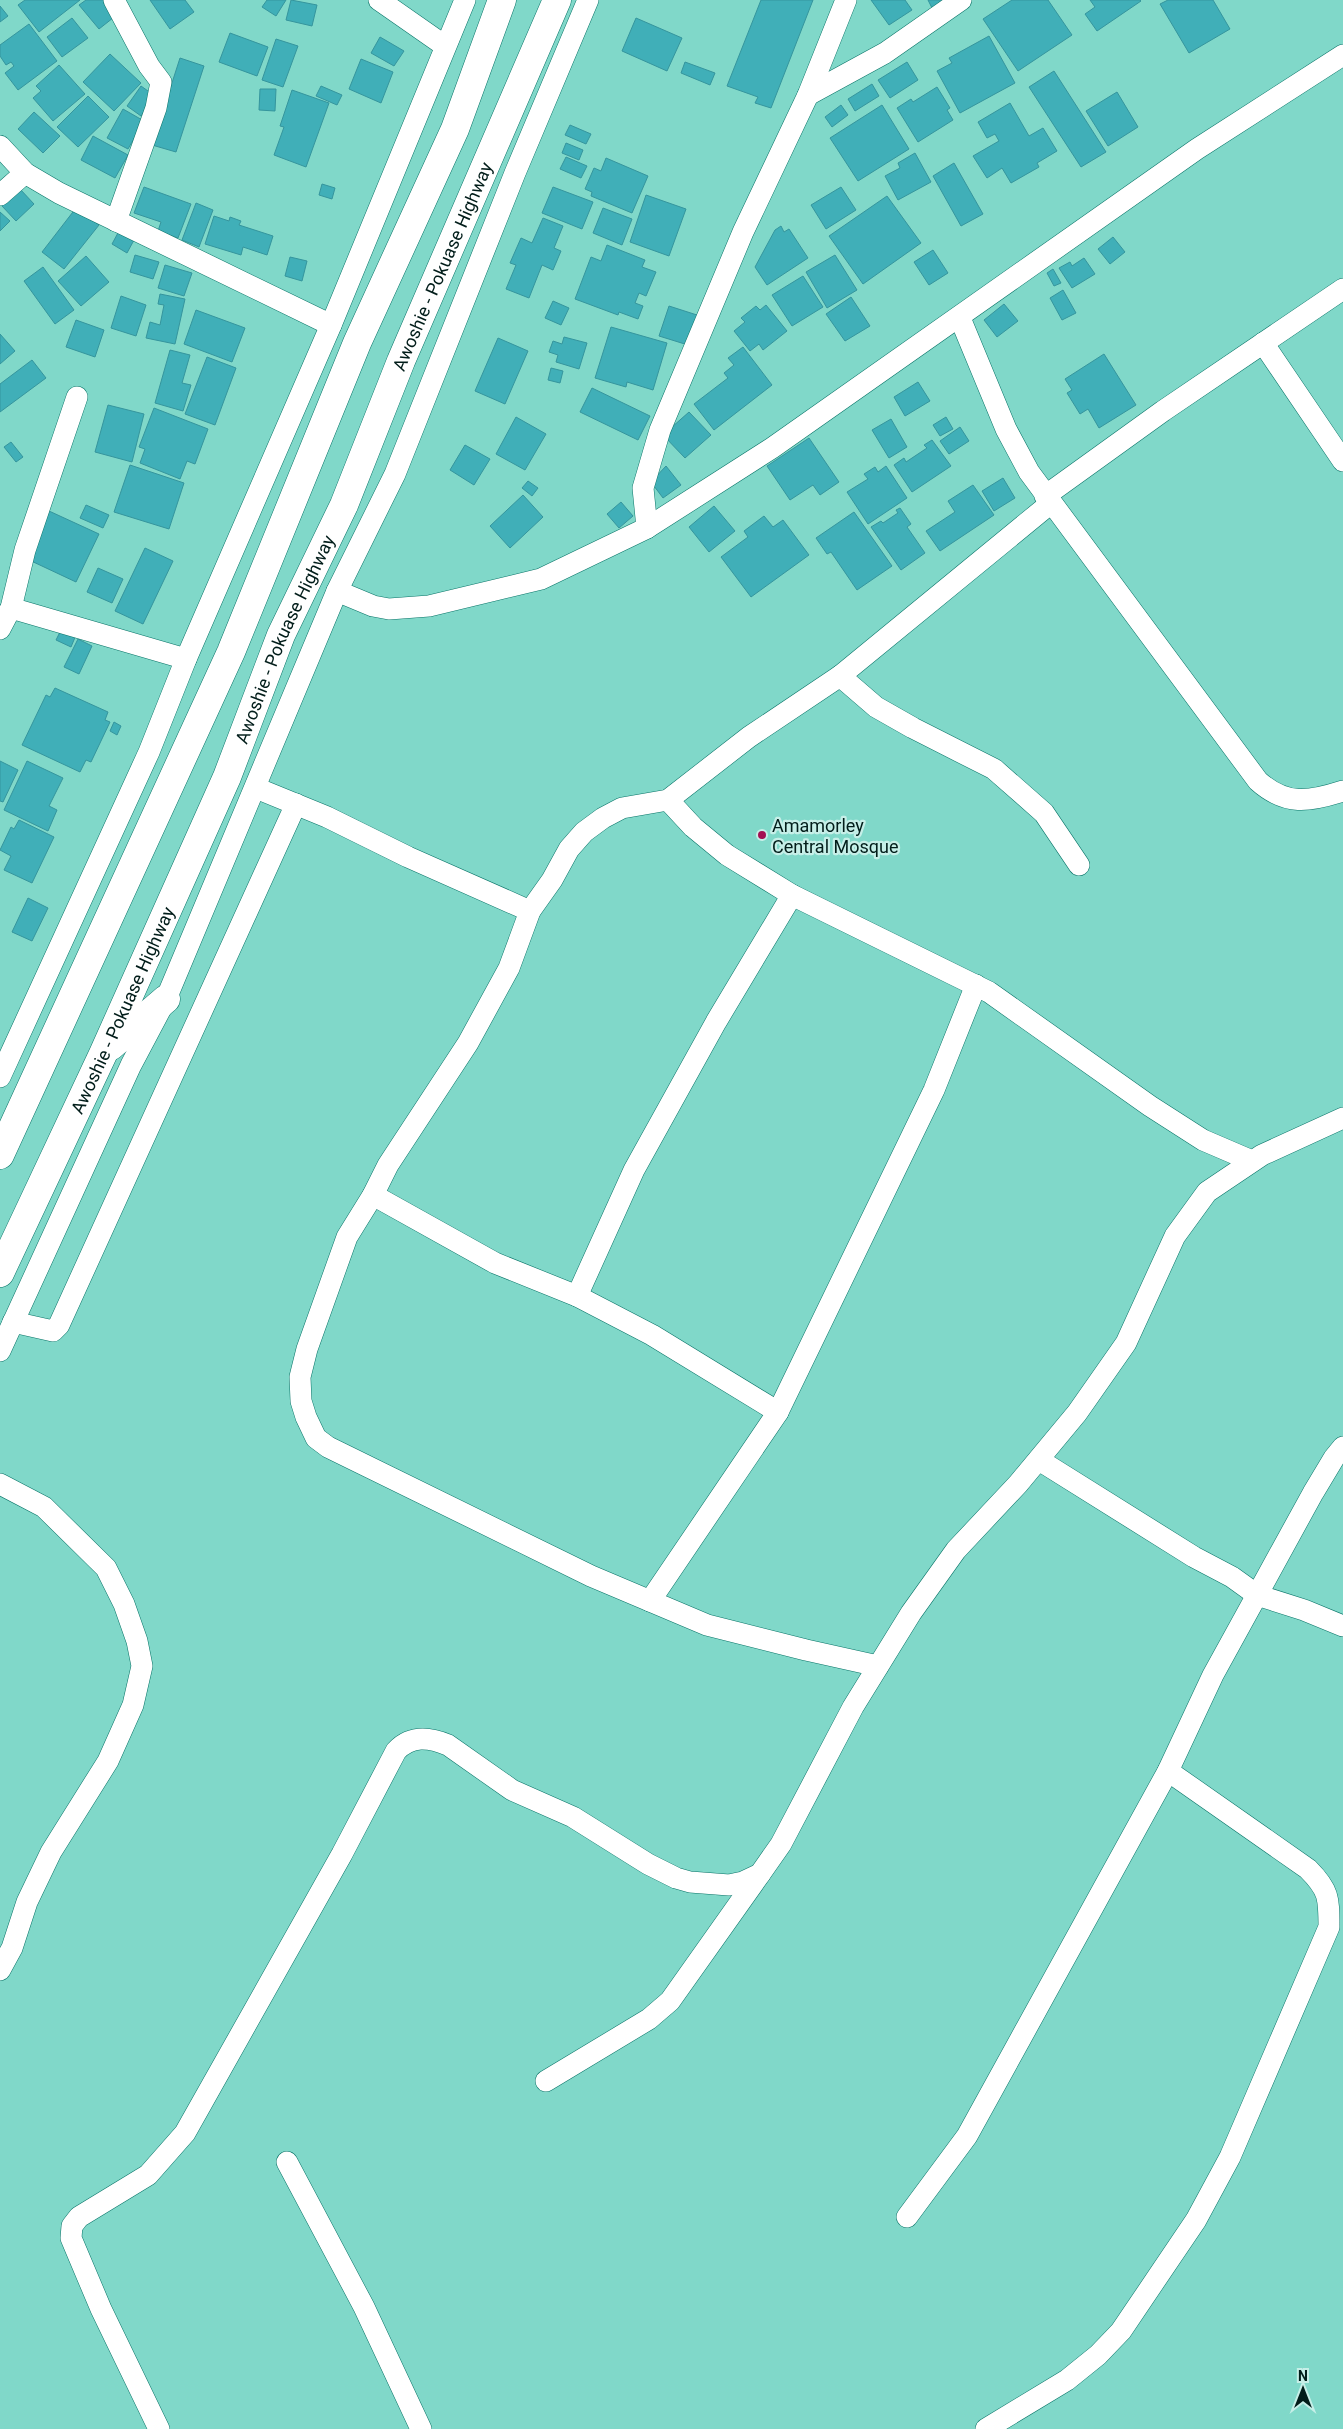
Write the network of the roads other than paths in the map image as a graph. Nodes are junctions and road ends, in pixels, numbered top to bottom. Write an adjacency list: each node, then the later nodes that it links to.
1 (114, 0): 15 (street)
2 (379, 0): 9 (street)
3 (464, 0): 9 (street)
4 (502, 0): 41 (main road)
5 (558, 0): 38 (main road, Awoshie - Pokuase Highway)
6 (588, 0): 24 (street)
7 (846, 0): 11 (street)
8 (962, 0): 11 (street)
9 (445, 46): 18 (street)
10 (1343, 55): 17 (street)
11 (808, 95): 23 (street)
12 (0, 146): 13 (street)
13 (25, 174): 14 (street); 15 (street)
14 (0, 195)
15 (116, 221): 18 (street)
16 (1343, 289): 19 (street)
17 (960, 318): 22 (street); 23 (street)
18 (331, 325): 27 (street)
19 (1263, 343): 21 (street); 22 (street)
20 (77, 397): 25 (street)
21 (1343, 461)
22 (1048, 499): 28 (street); 30 (street)
23 (647, 528): 24 (street)
24 (337, 591): 29 (street)
25 (11, 608): 26 (street); 27 (street)
26 (0, 629)
27 (186, 659): 39 (street)
28 (840, 676): 31 (street); 33 (street)
29 (256, 788): 32 (street); 37 (street)
30 (1343, 791)
31 (668, 800): 34 (street); 35 (street)
32 (296, 804): 35 (street); 46 (street)
33 (1079, 865)
34 (792, 895): 36 (street); 45 (street)
35 (530, 912): 43 (street)
36 (976, 985): 42 (street); 48 (street)
37 (166, 999): 38 (main road); 46 (street)
38 (103, 1054): 44 (main road, Awoshie - Pokuase Highway)
39 (0, 1077)
40 (1343, 1118): 42 (street)
41 (0, 1155)
42 (1252, 1161): 50 (street)
43 (373, 1195): 45 (street); 53 (street)
44 (0, 1273)
45 (577, 1296): 48 (street)
46 (13, 1322): 47 (street)
47 (0, 1351)
48 (778, 1412): 53 (street)
49 (1343, 1447): 52 (street)
50 (1039, 1460): 52 (street); 55 (street)
51 (0, 1484): 58 (street)
52 (1256, 1595): 54 (street); 56 (street)
53 (650, 1601): 55 (street)
54 (1343, 1626)
55 (878, 1666): 57 (street)
56 (1168, 1771): 61 (street); 64 (street)
57 (760, 1874): 59 (street); 62 (street)
58 (0, 1970)
59 (546, 2082)
60 (287, 2162): 63 (street)
61 (906, 2217)
62 (158, 2429)
63 (421, 2429)
64 (986, 2429)

